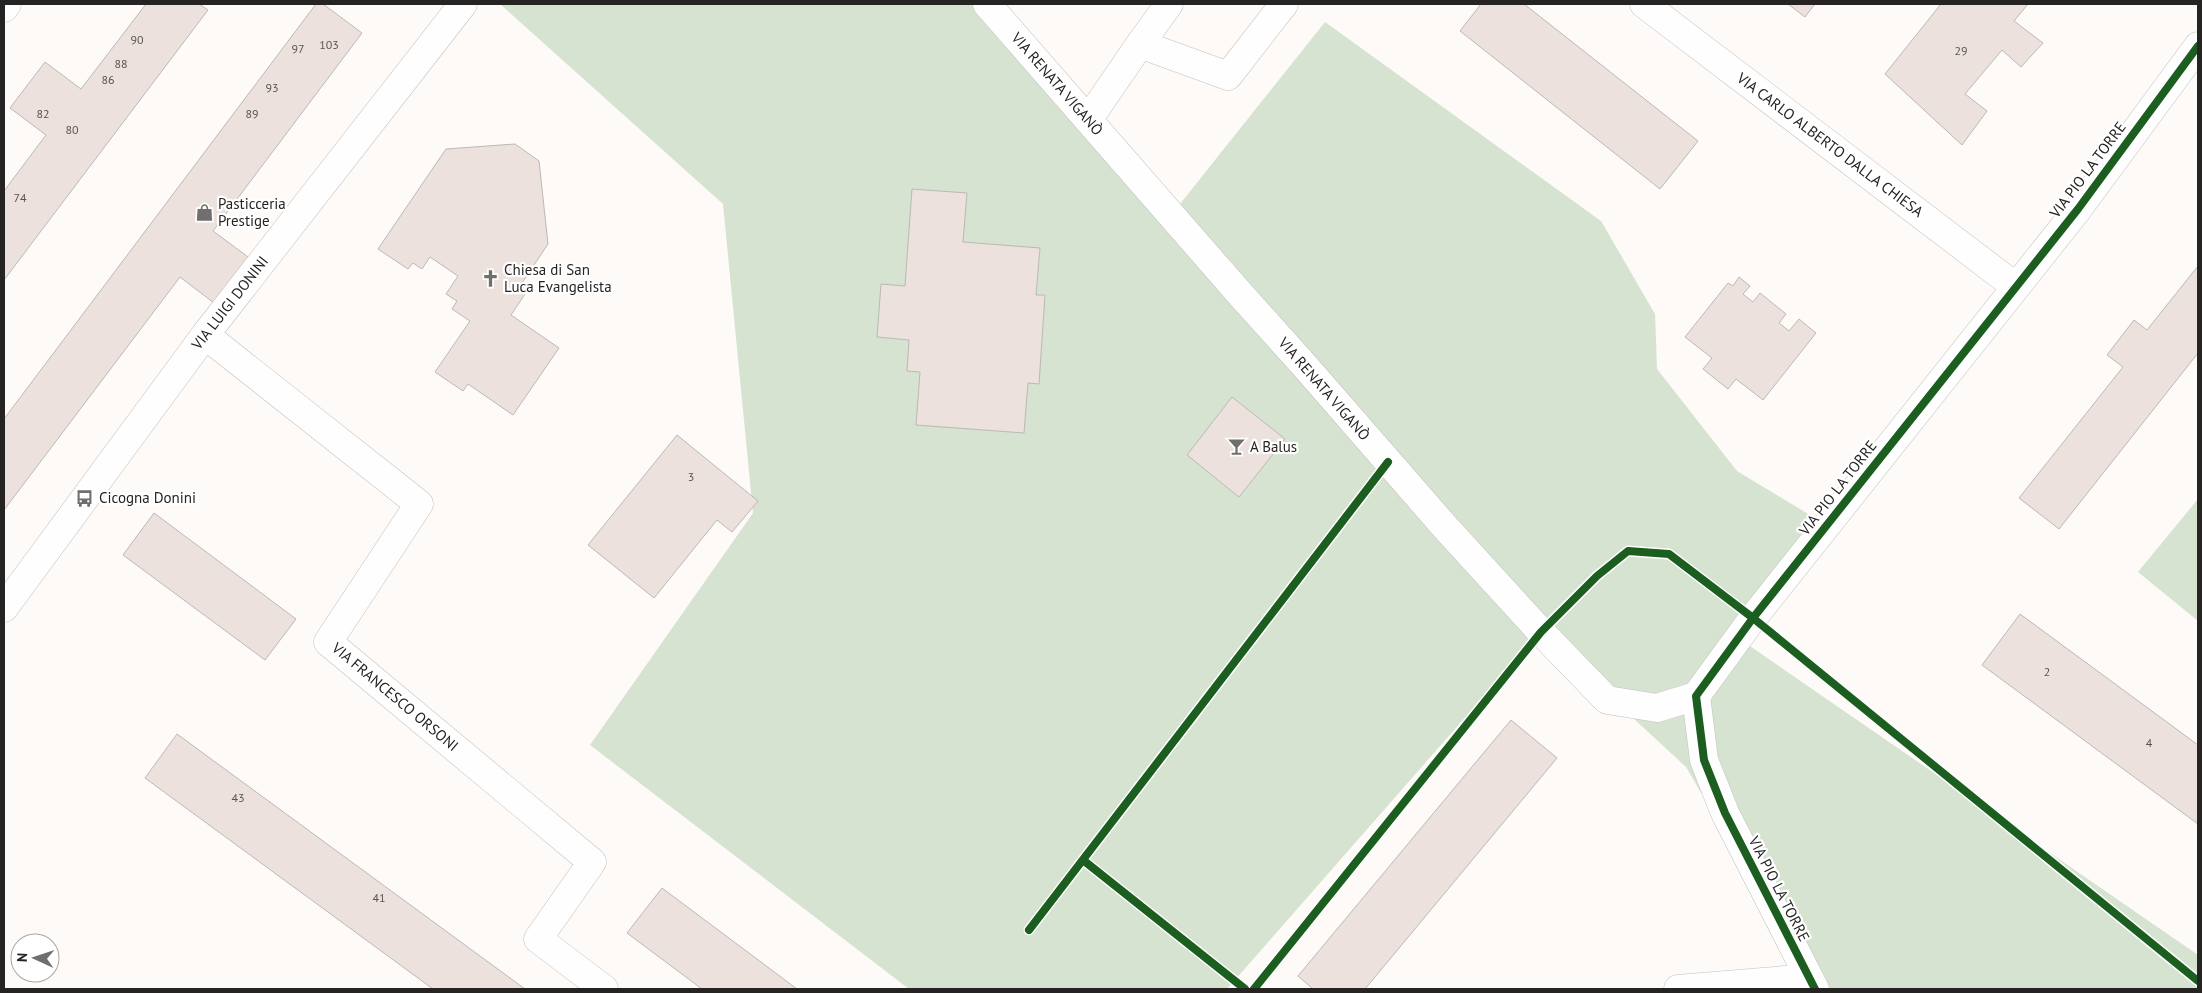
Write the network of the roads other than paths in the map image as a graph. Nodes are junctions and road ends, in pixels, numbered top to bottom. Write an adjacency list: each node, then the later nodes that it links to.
1 (7, 4): 7 (street)
2 (463, 4): 12 (street, VIA LUIGI DONINI)
3 (987, 4): 10 (street, VIA RENATA VIGANÒ)
4 (1169, 4): 8 (street)
5 (1284, 4): 8 (street)
6 (1644, 4): 11 (street, VIA CARLO ALBERTO DALLA CHIESA)
7 (4, 8)
8 (1140, 44): 10 (street)
9 (2198, 46): 11 (street, VIA PIO LA TORRE)
10 (1088, 120): 14 (street, VIA RENATA VIGANÒ)
11 (2016, 287): 14 (street, VIA PIO LA TORRE)
12 (205, 335): 13 (street, VIA LUIGI DONINI); 16 (street, VIA FRANCESCO ORSONI)
13 (4, 608)
14 (1696, 696): 15 (street, VIA PIO LA TORRE)
15 (1812, 984): 17 (street, VIA PIO LA TORRE)
16 (604, 989)
17 (1678, 989)

